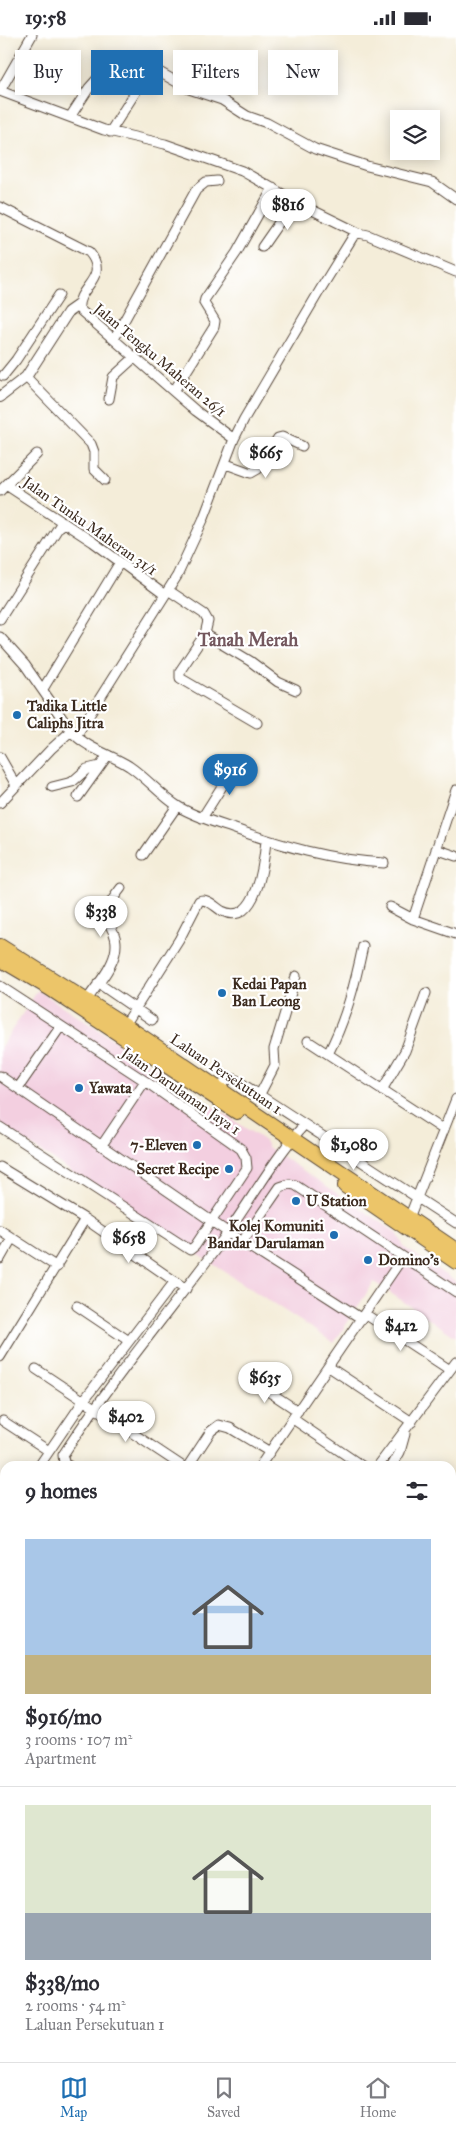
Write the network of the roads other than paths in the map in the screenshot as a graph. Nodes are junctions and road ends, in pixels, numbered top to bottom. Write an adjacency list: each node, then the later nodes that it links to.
1 (32, 35): 3 (street)
2 (91, 86): 4 (street)
3 (0, 91): 4 (street)
4 (70, 117): 5 (street)
5 (110, 132): 7 (street); 8 (street)
6 (217, 181): 16 (street)
7 (273, 188): 9 (street); 21 (street)
8 (456, 199)
9 (294, 201): 11 (street); 12 (street)
10 (0, 207): 15 (street, Jalan Tengku Maheran 26/1)
11 (360, 233): 13 (street); 24 (street)
12 (262, 247)
13 (456, 272)
14 (58, 295): 18 (street)
15 (78, 305): 16 (street, Jalan Tengku Maheran 26/1); 19 (street)
16 (114, 339): 17 (street, Jalan Tengku Maheran 26/1)
17 (135, 357): 21 (street, Jalan Tengku Maheran 26/1); 23 (street)
18 (2, 374): 20 (street)
19 (26, 377): 20 (street); 28 (street)
20 (12, 388): 22 (street)
21 (174, 391): 24 (street, Jalan Tengku Maheran 26/1)
22 (0, 397)
23 (109, 399)
24 (234, 439): 27 (street)
25 (302, 445): 27 (street)
26 (38, 454): 29 (street)
27 (226, 464): 32 (street)
28 (105, 480)
29 (3, 488): 30 (street, Jalan Tunku Maheran 31/1)
30 (62, 522): 31 (street, Jalan Tunku Maheran 31/1); 33 (street)
31 (120, 562): 32 (street, Jalan Tunku Maheran 31/1); 36 (street)
32 (167, 593): 34 (street, Jalan Tunku Maheran 31/1); 39 (street)
33 (0, 619)
34 (205, 634): 37 (street); 38 (street)
35 (0, 637): 36 (street)
36 (43, 689): 39 (street)
37 (296, 690)
38 (257, 723)
39 (74, 733): 40 (street); 44 (street)
40 (108, 755): 43 (street); 49 (street)
41 (0, 757): 44 (street)
42 (238, 761): 50 (street)
43 (100, 766): 45 (street); 47 (street)
44 (16, 785): 48 (street)
45 (52, 787)
46 (456, 790): 52 (street)
47 (78, 797)
48 (0, 803)
49 (177, 806): 50 (street); 53 (street)
50 (202, 818): 51 (street)
51 (266, 841): 55 (street); 68 (street)
52 (436, 849): 54 (street); 58 (street)
53 (143, 855)
54 (456, 857)
55 (384, 863)
56 (121, 888): 64 (street)
57 (390, 907): 58 (street)
58 (413, 919): 59 (street)
59 (456, 934)
60 (0, 946): 67 (highway, Laluan Persekutuan 1)
61 (363, 946): 73 (street)
62 (0, 959): 84 (highway, Laluan Persekutuan 1)
63 (296, 976): 79 (street)
64 (98, 983): 67 (street); 68 (street)
65 (0, 986): 70 (street, Jalan Darulaman Jaya 1)
66 (426, 993): 78 (street)
67 (87, 1001): 71 (highway, Laluan Persekutuan 1)
68 (136, 1008): 69 (street); 71 (street)
69 (152, 1020)
70 (61, 1025): 75 (street, Jalan Darulaman Jaya 1); 76 (street)
71 (125, 1025): 77 (highway, Laluan Persekutuan 1)
72 (308, 1041): 73 (street)
73 (328, 1054): 78 (street)
74 (0, 1076): 76 (street)
75 (145, 1081): 85 (street); 90 (street, Jalan Darulaman Jaya 1)
76 (18, 1088): 85 (street)
77 (219, 1088): 79 (street); 84 (highway, Laluan Persekutuan 1)
78 (382, 1090): 83 (street)
79 (260, 1094): 81 (street)
80 (456, 1099): 83 (street)
81 (304, 1125): 84 (street); 87 (street)
82 (0, 1127): 90 (street)
83 (444, 1130): 87 (street)
84 (289, 1142): 88 (highway, Laluan Persekutuan 1); 93 (street); 99 (highway, Laluan Persekutuan 1)
85 (102, 1145): 90 (street)
86 (0, 1167): 89 (street)
87 (417, 1199): 88 (street); 91 (street)
88 (409, 1218): 96 (highway, Laluan Persekutuan 1)
89 (85, 1219): 100 (street); 101 (street)
90 (212, 1221): 93 (street)
91 (456, 1223)
92 (0, 1230): 94 (street)
93 (228, 1232): 95 (street); 102 (street)
94 (12, 1238): 98 (street); 100 (street)
95 (242, 1242): 97 (street); 105 (street)
96 (456, 1250)
97 (403, 1257): 103 (street); 105 (street)
98 (0, 1259)
99 (456, 1262)
100 (57, 1267): 107 (street)
101 (175, 1281): 102 (street); 106 (street)
102 (186, 1289): 114 (street)
103 (456, 1292)
104 (77, 1307): 106 (street)
105 (364, 1317): 109 (street); 111 (street)
106 (129, 1341): 113 (street)
107 (0, 1357)
108 (456, 1362): 111 (street)
109 (329, 1367): 115 (street); 118 (street)
110 (36, 1369): 113 (street)
111 (450, 1370): 118 (street)
112 (245, 1376): 115 (street)
113 (84, 1400): 114 (street); 120 (street)
114 (94, 1407): 123 (street); 124 (street)
115 (298, 1411): 116 (street)
116 (293, 1419): 121 (street); 127 (street)
117 (3, 1421): 120 (street)
118 (412, 1422): 119 (street)
119 (406, 1430): 128 (street); 129 (street)
120 (49, 1451): 122 (street)
121 (270, 1452): 125 (street); 126 (street)
122 (42, 1461)
123 (64, 1461)
124 (175, 1461)
125 (191, 1461)
126 (264, 1461)
127 (355, 1461)
128 (382, 1461)
129 (395, 1461)

